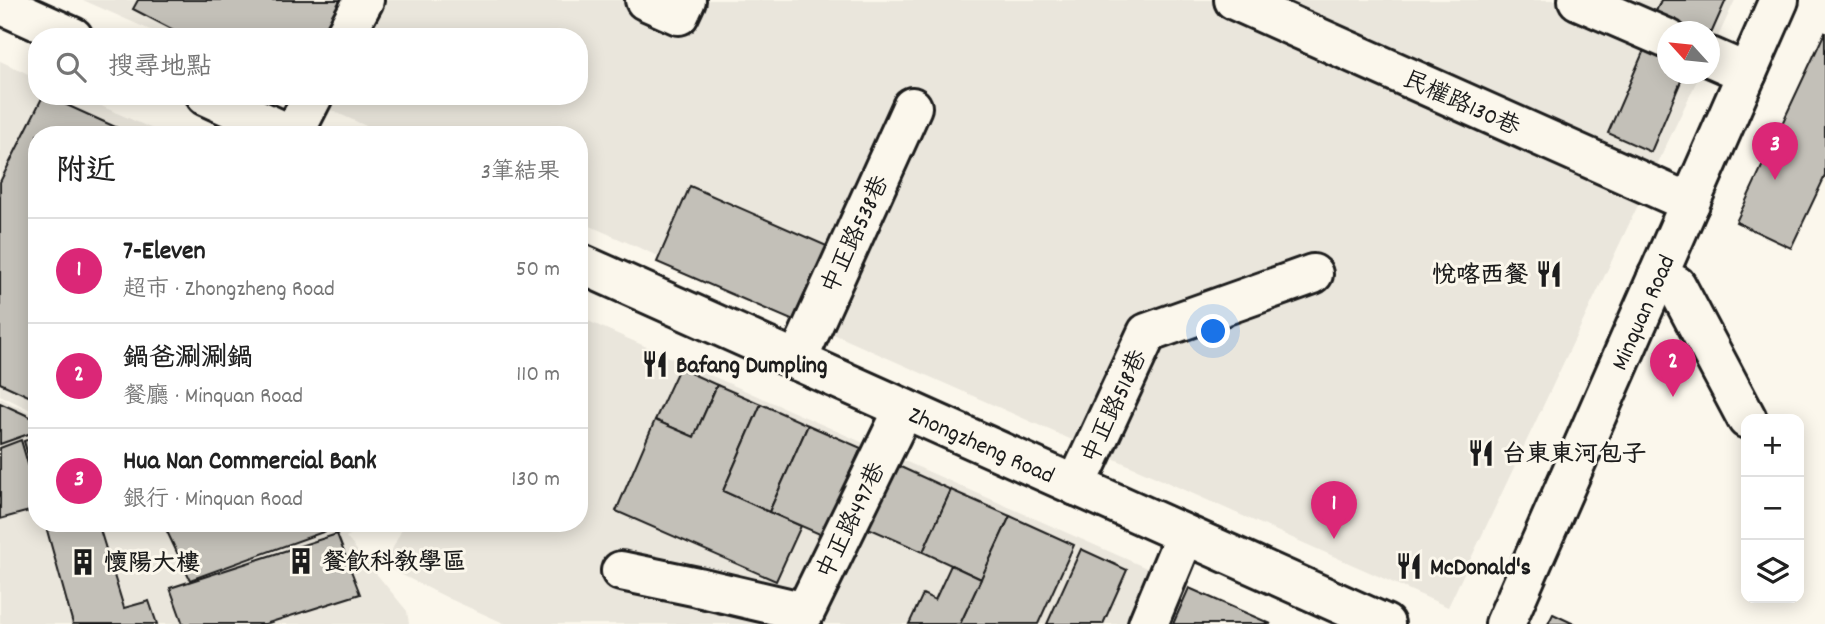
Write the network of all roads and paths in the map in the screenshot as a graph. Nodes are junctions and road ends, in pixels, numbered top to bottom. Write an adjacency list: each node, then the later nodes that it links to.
1 (364, 0): 9 (street)
2 (646, 0): 3 (street)
3 (686, 0)
4 (1234, 0): 18 (street, 民權路130巷)
5 (1578, 0): 10 (street)
6 (1779, 0): 12 (street, Minquan Road)
7 (0, 4): 8 (street)
8 (53, 28)
9 (349, 28)
10 (1657, 34)
11 (1720, 61): 12 (street)
12 (1747, 73): 18 (street, Minquan Road)
13 (226, 105): 16 (street)
14 (308, 105): 17 (street)
15 (912, 107): 22 (street, 中正路538巷)
16 (273, 126)
17 (298, 126)
18 (1690, 203): 21 (street, Minquan Road)
19 (588, 267): 22 (street, Zhongzheng Road)
20 (1313, 274): 25 (street, 中正路518巷)
21 (1657, 277): 24 (street); 30 (street, Minquan Road)
22 (797, 361): 23 (street, Zhongzheng Road)
23 (904, 409): 25 (street, Zhongzheng Road); 27 (street, 中正路497巷)
24 (1744, 414)
25 (1076, 486): 26 (street, Zhongzheng Road)
26 (1185, 534): 28 (street); 29 (street, Zhongzheng Road)
27 (621, 571)
28 (1148, 624)
29 (1385, 624)
30 (1505, 624)

